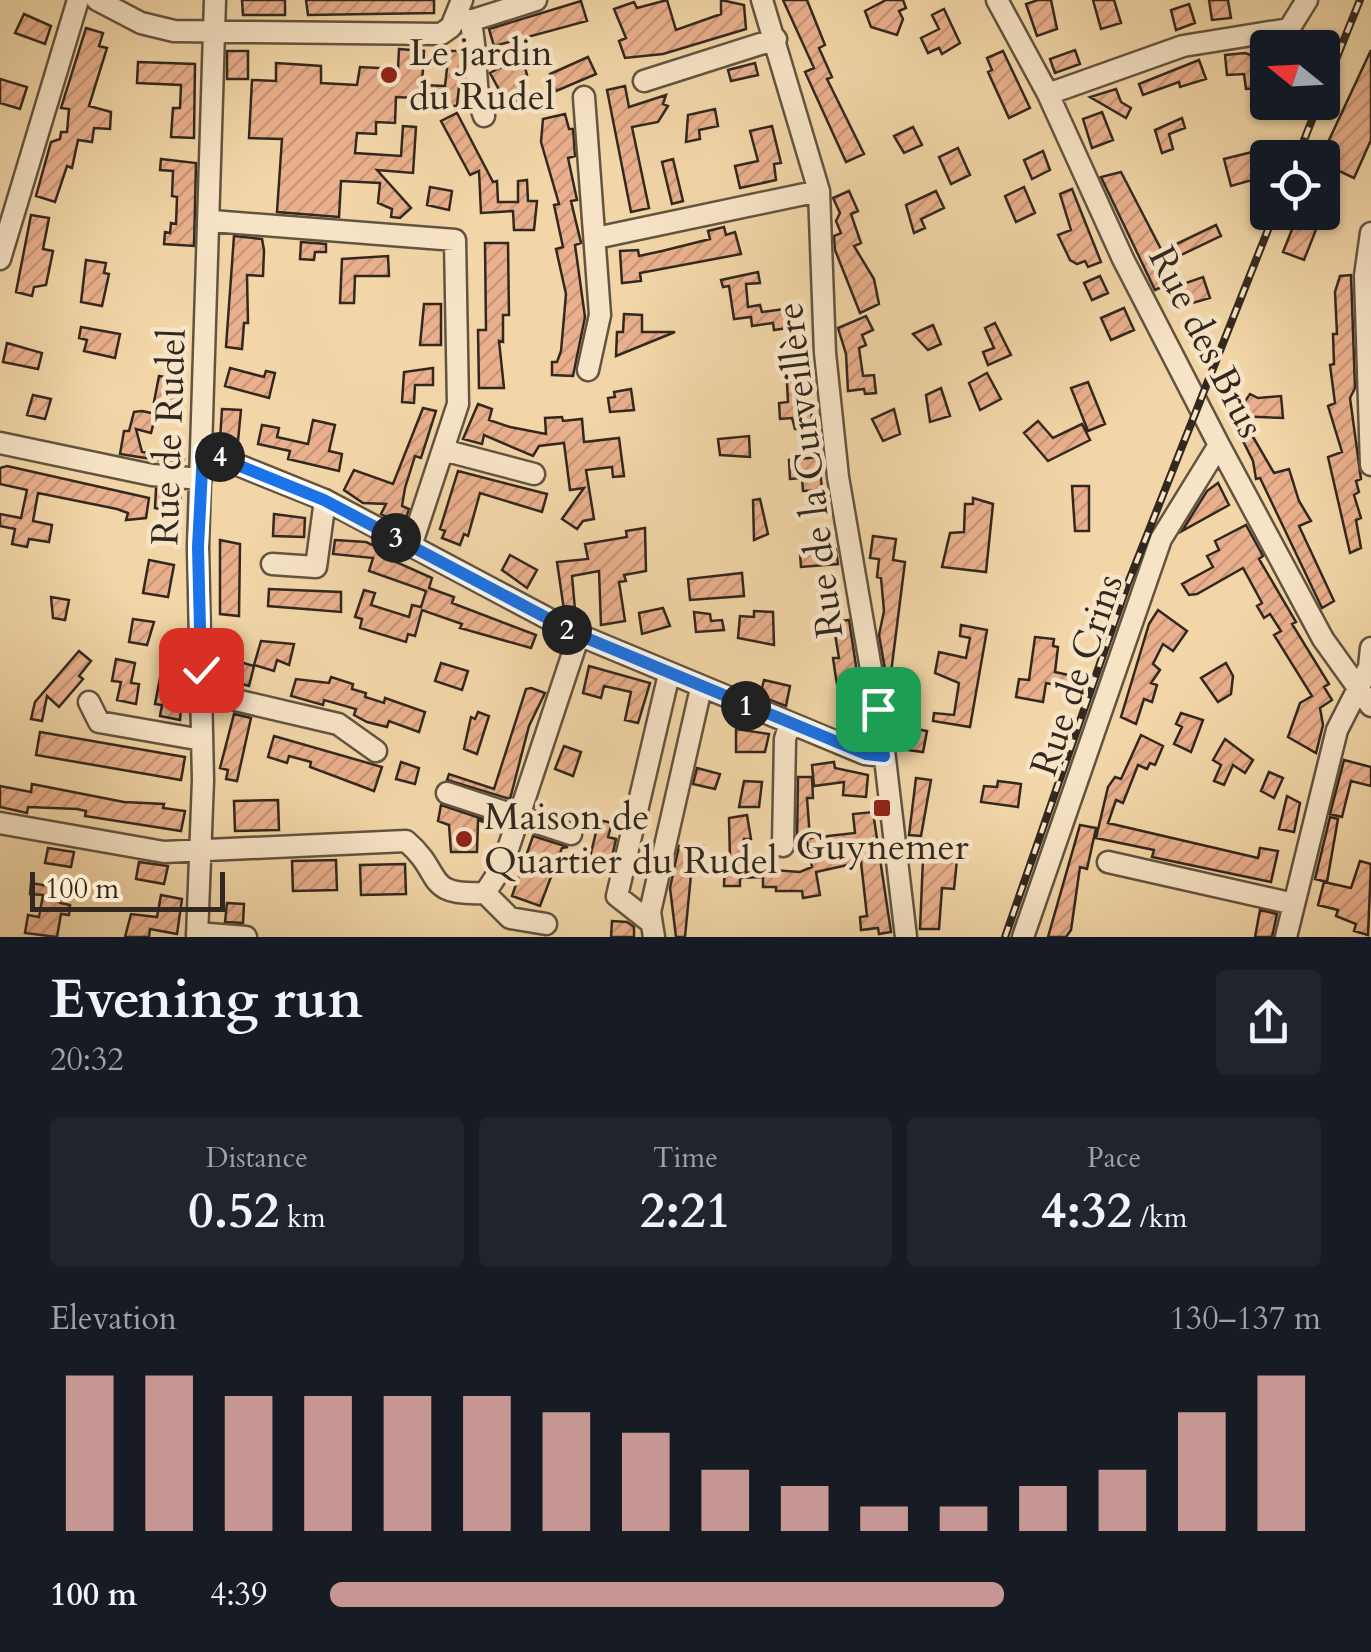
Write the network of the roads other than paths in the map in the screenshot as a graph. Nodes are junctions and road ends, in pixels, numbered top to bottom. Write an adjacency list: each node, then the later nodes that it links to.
1 (78, 0): 19 (street)
2 (96, 0): 9 (street)
3 (215, 0): 9 (street, Rue de Rudel)
4 (536, 0): 8 (street)
5 (762, 0): 10 (street, Rue de la Curveillère)
6 (996, 0): 12 (street, Rue des Brus)
7 (1307, 0): 12 (street)
8 (463, 12): 9 (street); 14 (street)
9 (220, 34): 16 (street, Rue de Rudel)
10 (776, 39): 11 (street); 15 (street, Rue de la Curveillère)
11 (644, 81)
12 (1048, 94): 22 (street, Rue des Brus)
13 (584, 98): 18 (street)
14 (484, 116)
15 (819, 191): 18 (street); 42 (street, Rue de la Curveillère)
16 (212, 221): 23 (street); 24 (street, Rue de Rudel)
17 (1371, 234): 25 (street)
18 (596, 238): 20 (street)
19 (0, 259)
20 (588, 370)
21 (0, 443): 27 (street)
22 (1218, 445): 35 (street, Rue des Brus); 57 (street, Rue de Crins)
23 (443, 450): 26 (street); 29 (street)
24 (203, 451): 27 (street, Rue de Rudel); 28 (street)
25 (1371, 465)
26 (534, 474)
27 (202, 479): 36 (street, Rue de Rudel)
28 (324, 500): 29 (street); 30 (street)
29 (411, 546): 31 (street)
30 (272, 564)
31 (579, 635): 33 (street); 44 (street)
32 (1371, 648): 35 (street)
33 (669, 674): 34 (street); 53 (street)
34 (701, 688): 39 (street); 53 (street)
35 (1356, 688): 38 (street, Rue des Brus); 51 (street)
36 (201, 692): 40 (street, Rue de Rudel); 41 (street)
37 (88, 702): 40 (street)
38 (1371, 706)
39 (790, 723): 42 (street); 47 (street)
40 (202, 740): 48 (street, Rue de Rudel)
41 (376, 751)
42 (884, 756): 56 (street, Rue de la Curveillère)
43 (448, 793): 44 (street)
44 (518, 817): 46 (street); 50 (street)
45 (0, 823): 48 (street)
46 (570, 834)
47 (783, 846)
48 (200, 849): 50 (street); 54 (street, Rue de Rudel)
49 (1108, 862): 51 (street)
50 (485, 893): 52 (street)
51 (1294, 904): 58 (street)
52 (546, 924)
53 (652, 930)
54 (197, 935): 55 (street)
55 (246, 937)
56 (906, 937)
57 (1023, 937)
58 (1286, 937)

